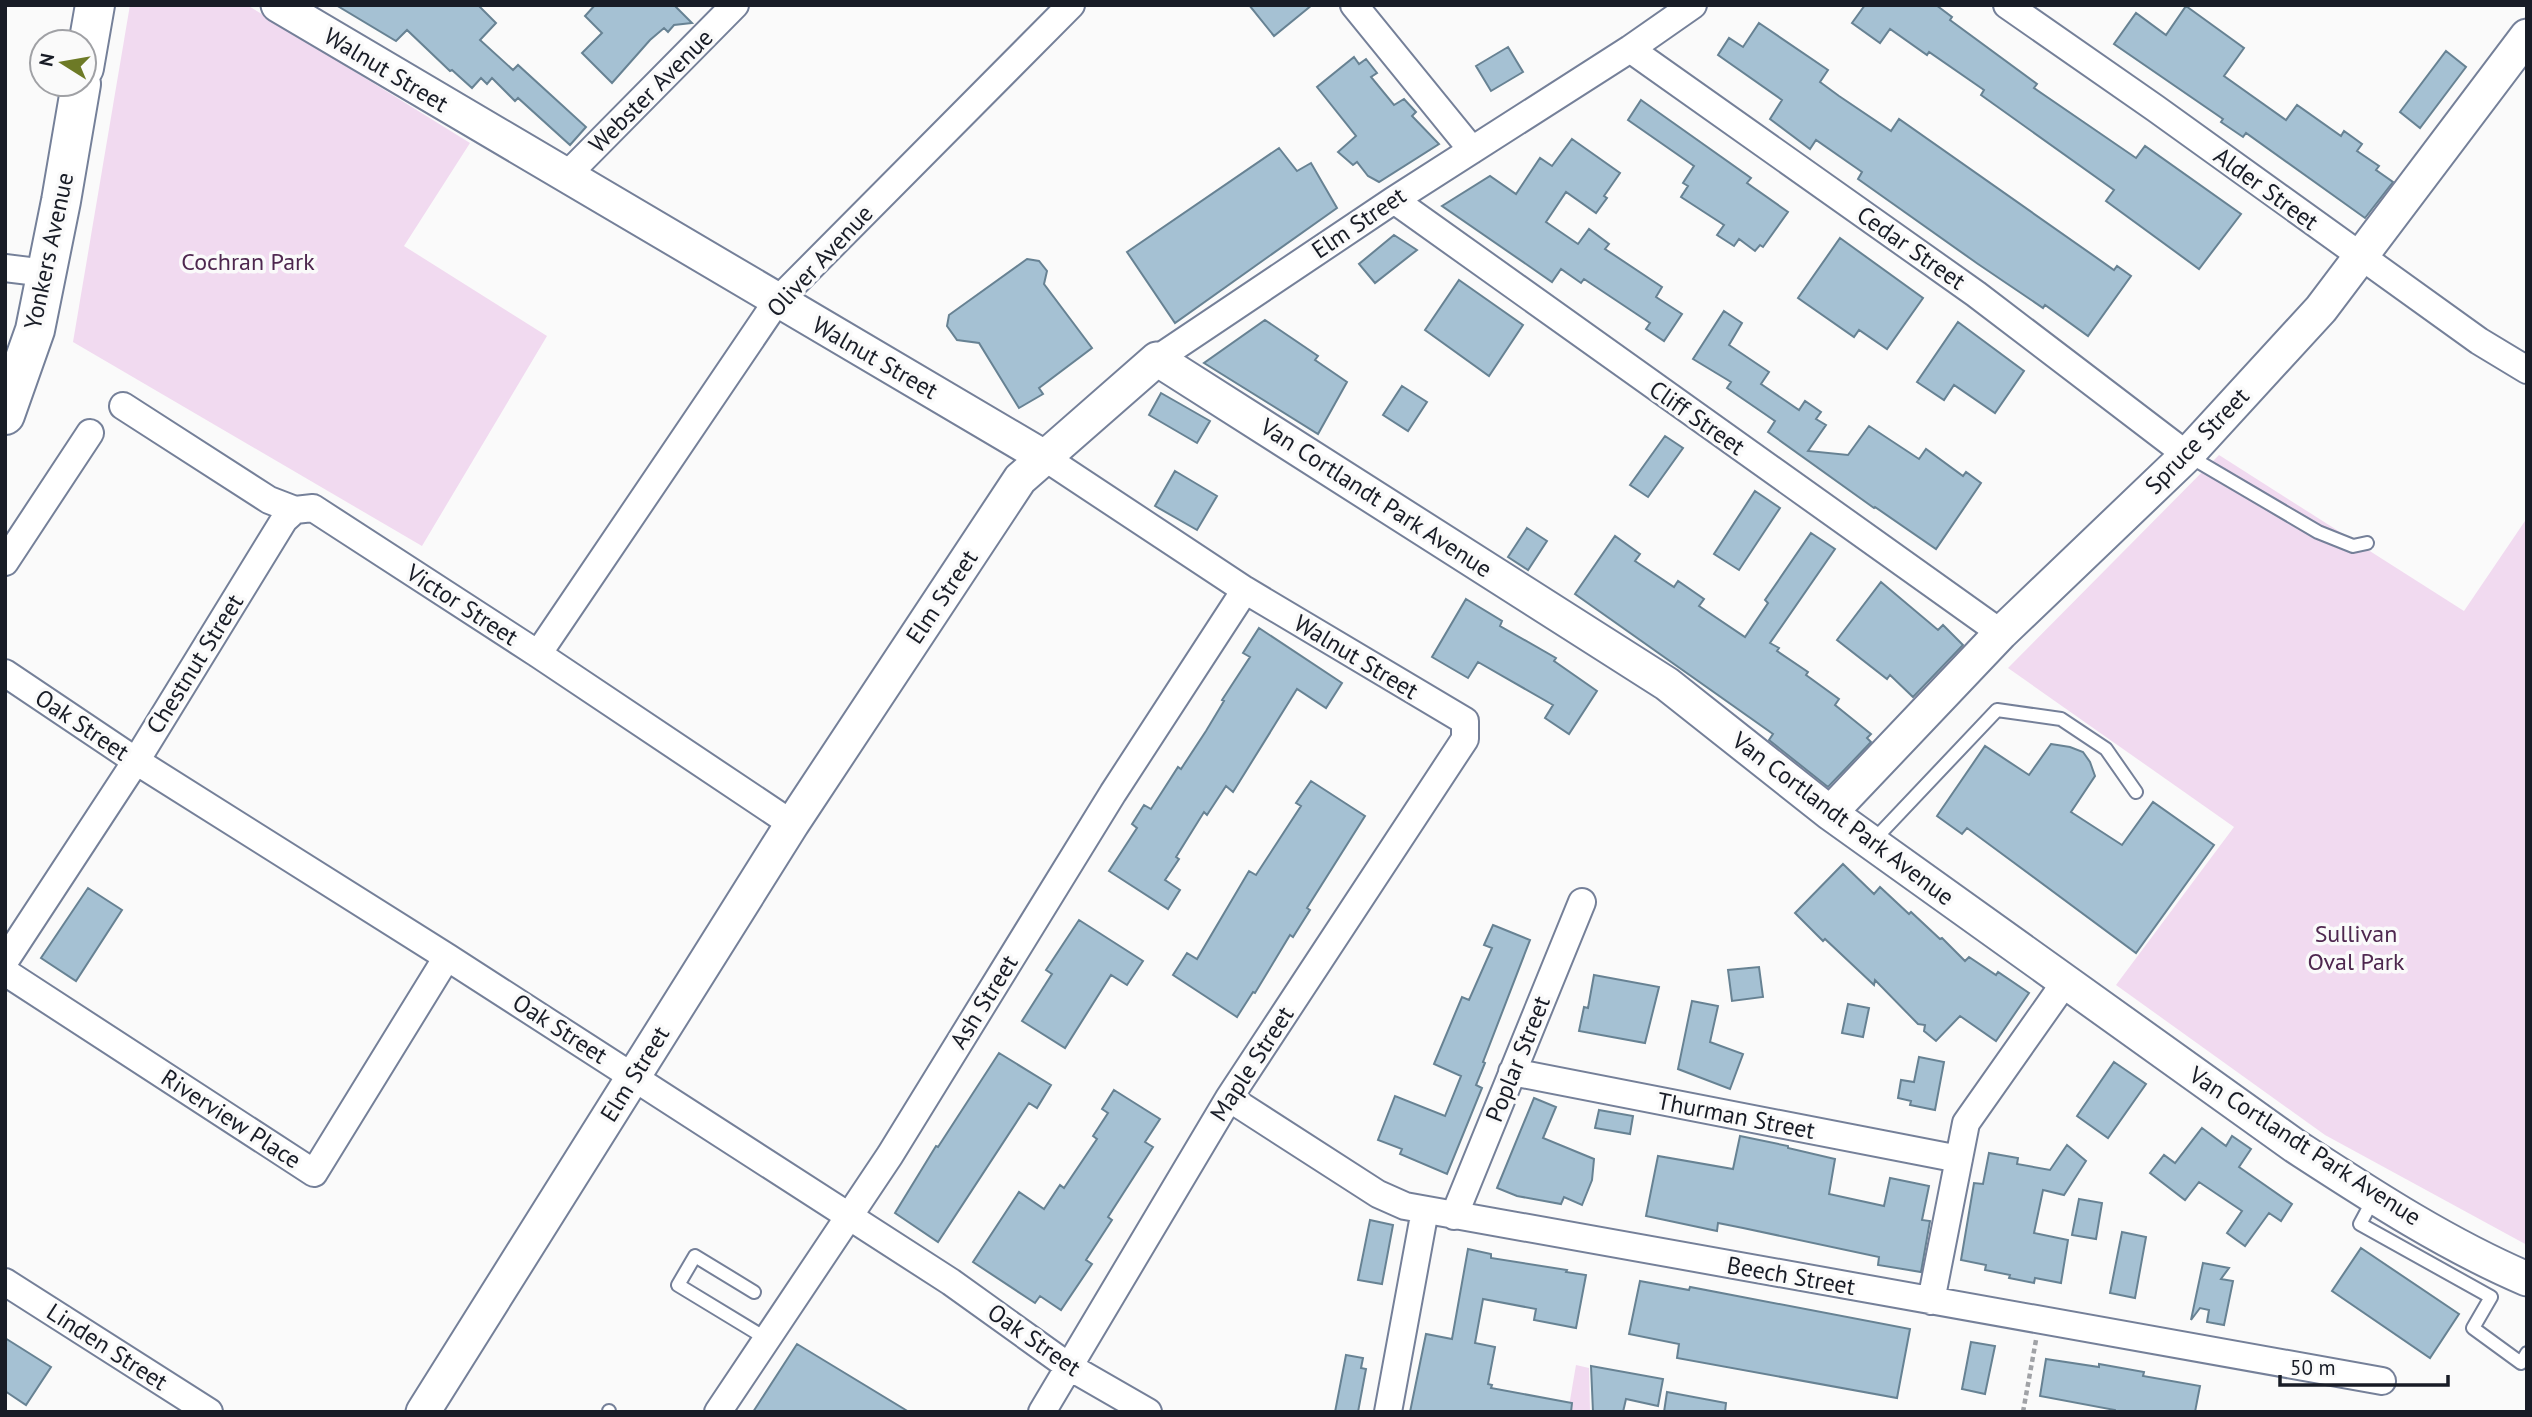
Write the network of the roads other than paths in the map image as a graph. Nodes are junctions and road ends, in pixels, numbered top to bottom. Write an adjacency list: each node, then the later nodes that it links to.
1 (95, 5): 8 (main road)
2 (735, 5): 13 (street, Webster Avenue)
3 (1071, 5): 18 (street, Oliver Avenue)
4 (1354, 5): 12 (street)
5 (1693, 5): 9 (street, Elm Street)
6 (2007, 5): 15 (street, Alder Street)
7 (288, 8): 13 (street, Walnut Street)
8 (91, 28)
9 (1630, 49): 12 (street, Elm Street); 24 (street, Cedar Street)
10 (2521, 54): 15 (street, Spruce Street)
11 (78, 98): 17 (main road, Yonkers Avenue)
12 (1472, 149): 14 (street, Elm Street)
13 (566, 176): 18 (street, Walnut Street)
14 (1394, 200): 19 (street, Elm Street); 30 (street, Cliff Street)
15 (2360, 257): 20 (street, Alder Street); 24 (street, Spruce Street)
16 (5, 268): 17 (street)
17 (46, 273): 22 (main road, Yonkers Avenue)
18 (776, 301): 25 (street, Walnut Street); 31 (street, Oliver Avenue)
19 (1157, 359): 25 (street, Elm Street); 36 (street, Van Cortlandt Park Avenue)
20 (2527, 370)
21 (123, 406): 26 (street, Victor Street)
22 (5, 415)
23 (90, 433): 28 (street)
24 (2187, 455): 27 (lane); 30 (street, Spruce Street)
25 (1044, 457): 29 (street, Walnut Street); 37 (street, Elm Street)
26 (296, 510): 31 (street, Victor Street); 34 (street, Chestnut Street)
27 (2367, 543)
28 (5, 562)
29 (1245, 590): 33 (street, Walnut Street); 49 (street, Ash Street)
30 (2001, 633): 36 (street, Spruce Street)
31 (538, 654): 37 (street, Victor Street)
32 (5, 673): 34 (street, Oak Street)
33 (1465, 721): 46 (street, Maple Street)
34 (136, 761): 40 (street, Chestnut Street); 41 (street, Oak Street)
35 (2136, 792): 38 (lane)
36 (1830, 813): 38 (street, Van Cortlandt Park Avenue)
37 (792, 824): 45 (street, Elm Street)
38 (1872, 842): 43 (street, Van Cortlandt Park Avenue)
39 (1582, 902): 44 (street, Poplar Street)
40 (9, 945)
41 (447, 957): 42 (street, Riverview Place); 45 (street, Oak Street)
42 (5, 972)
43 (2066, 981): 47 (street); 52 (street, Van Cortlandt Park Avenue)
44 (1512, 1072): 47 (street, Thurman Street); 50 (street, Poplar Street)
45 (633, 1076): 49 (street, Oak Street); 60 (street, Elm Street)
46 (1228, 1098): 48 (street, Beech Street); 57 (street, Maple Street)
47 (1959, 1160): 54 (street)
48 (1425, 1210): 50 (street, Beech Street); 64 (street)
49 (849, 1215): 55 (street, Ash Street); 57 (street, Oak Street)
50 (1454, 1216): 54 (street, Beech Street)
51 (5, 1282): 59 (street, Linden Street)
52 (2504, 1282): 56 (lane)
53 (754, 1292): 55 (lane)
54 (1931, 1301): 58 (street, Beech Street)
55 (767, 1339): 61 (street, Ash Street)
56 (2527, 1353)
57 (1068, 1366): 62 (street, Maple Street); 63 (street, Oak Street)
58 (2382, 1381)
59 (209, 1412)
60 (423, 1412)
61 (718, 1412)
62 (1042, 1412)
63 (1148, 1412)
64 (1388, 1412)

